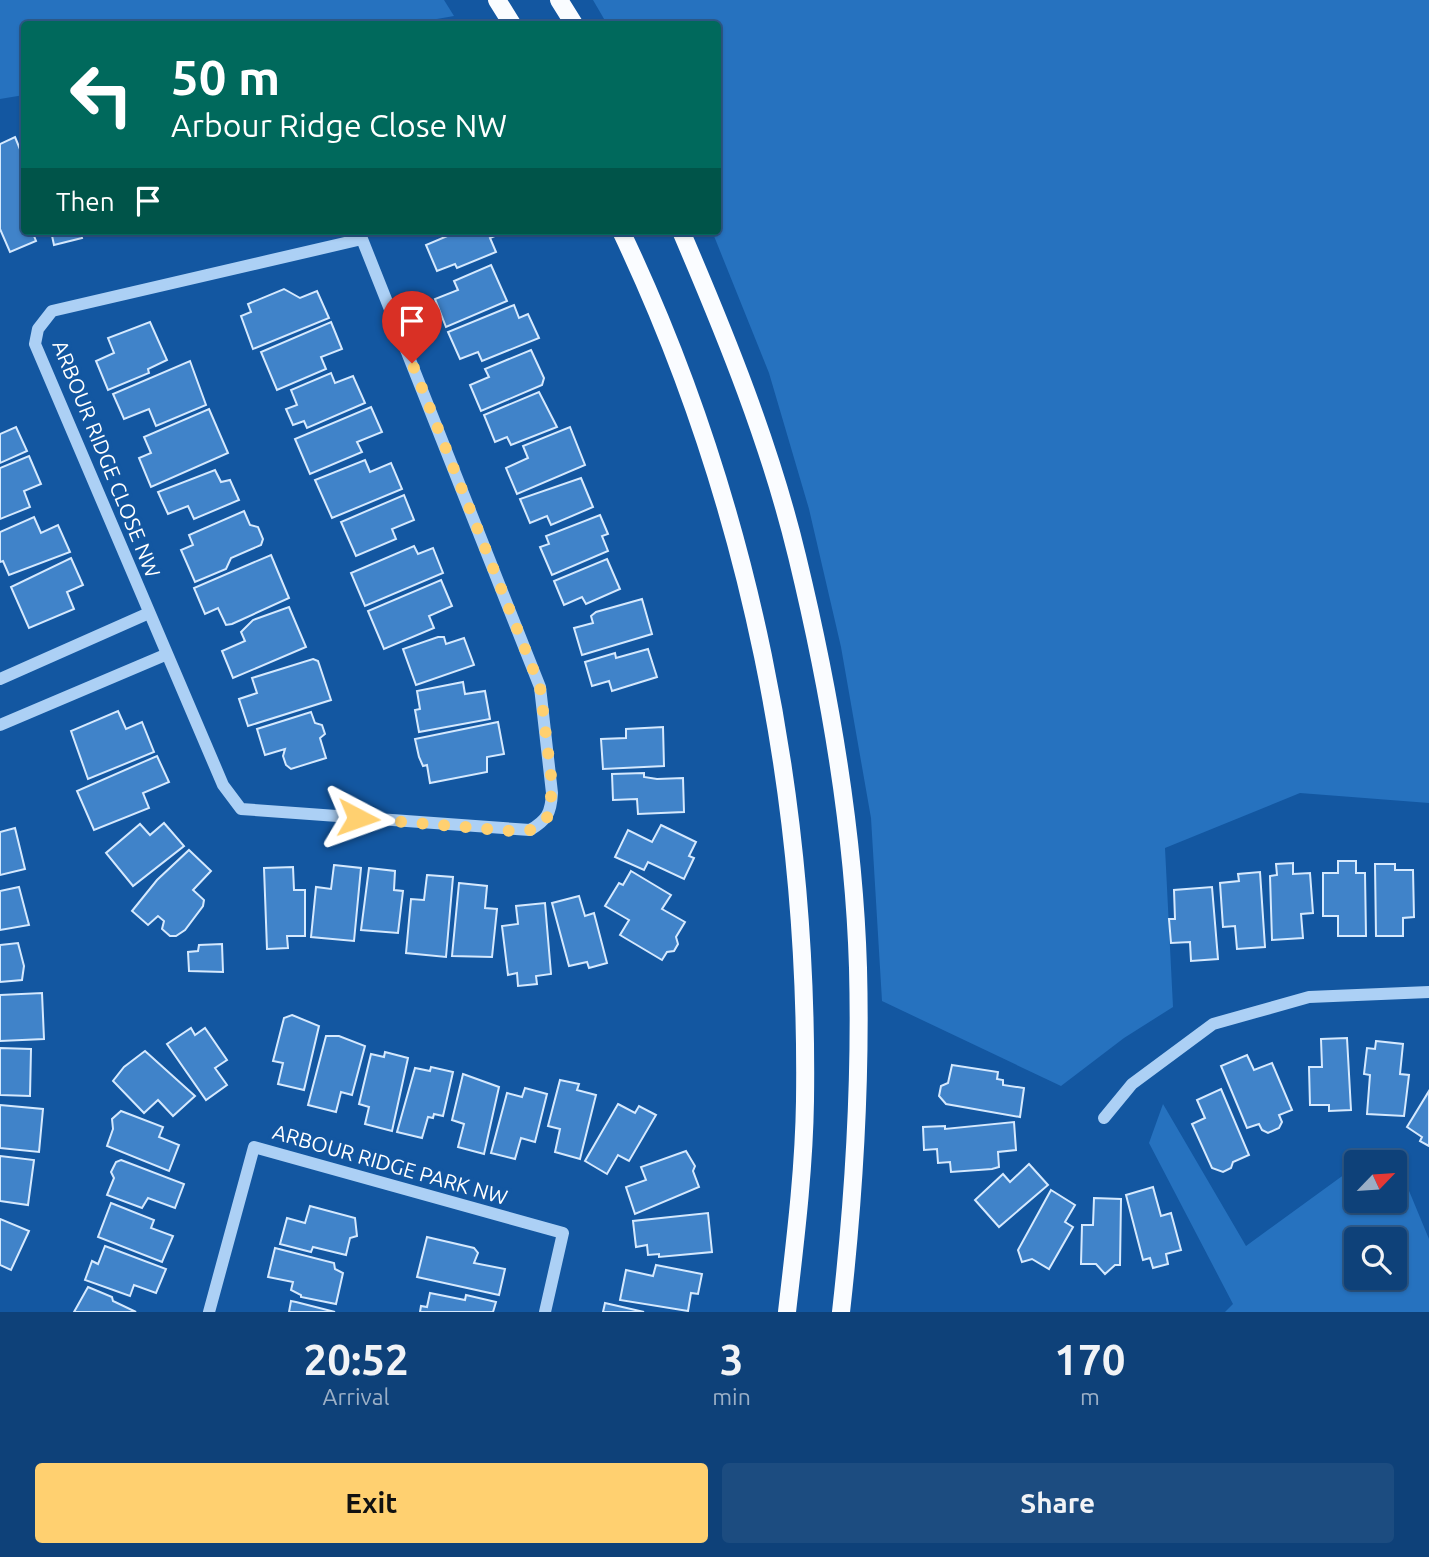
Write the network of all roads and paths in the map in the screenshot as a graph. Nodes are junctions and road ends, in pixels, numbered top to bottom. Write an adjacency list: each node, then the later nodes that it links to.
1 (497, 0): 3 (main road)
2 (559, 0): 4 (main road)
3 (510, 21)
4 (572, 21)
5 (623, 235): 15 (main road)
6 (683, 235): 16 (main road)
7 (149, 613): 8 (street, ARBOUR RIDGE CLOSE NW); 8 (street, ARBOUR RIDGE CLOSE NW); 9 (street)
8 (165, 655): 10 (street)
9 (0, 679)
10 (0, 725)
11 (1429, 992): 12 (street)
12 (1104, 1118)
13 (209, 1312): 14 (street, ARBOUR RIDGE PARK NW)
14 (545, 1312)
15 (787, 1312)
16 (841, 1312)

